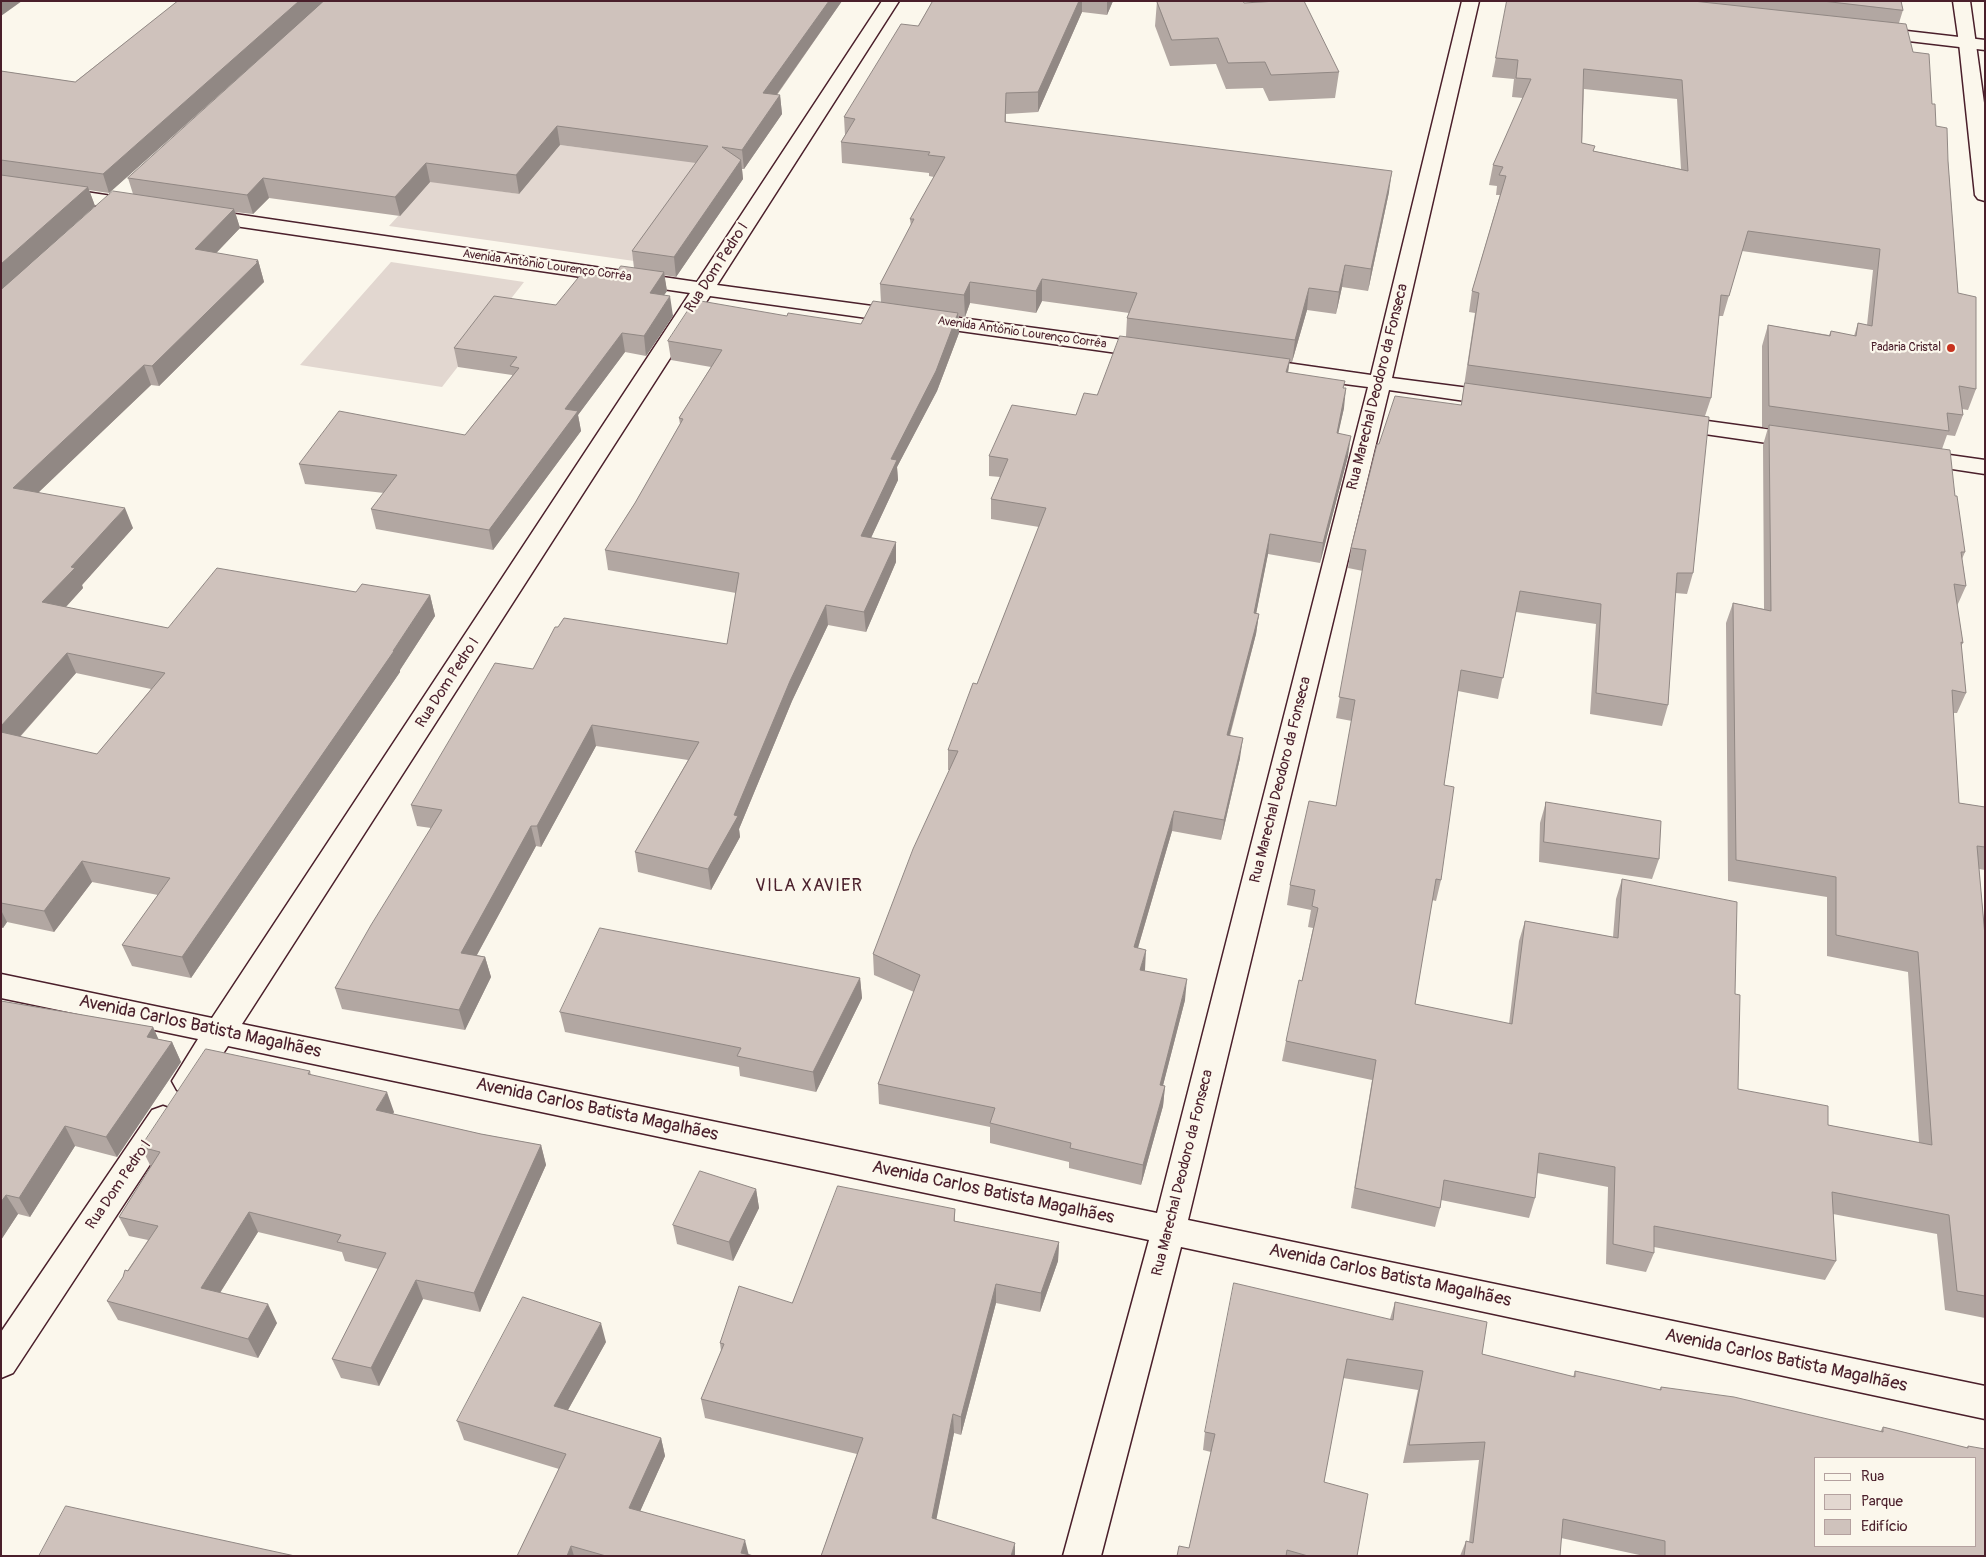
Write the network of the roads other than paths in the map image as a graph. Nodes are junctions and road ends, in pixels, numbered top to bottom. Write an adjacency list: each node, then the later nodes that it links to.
1 (891, 1): 8 (street, Rua Dom Pedro I)
2 (1471, 1): 11 (street, Rua Marechal Deodoro da Fonseca)
3 (1961, 1): 5 (street)
4 (1853, 30): 5 (street)
5 (1976, 44): 7 (street)
6 (1, 185): 8 (street, Avenida Antônio Lourenço Corrêa)
7 (1985, 195)
8 (704, 289): 9 (street, Avenida Antônio Lourenço Corrêa); 18 (street, Rua Dom Pedro I)
9 (1173, 354)
10 (1232, 362): 11 (street)
11 (1380, 382): 12 (street); 19 (street, Rua Marechal Deodoro da Fonseca)
12 (1516, 401)
13 (1653, 420): 14 (street)
14 (1819, 443)
15 (1897, 454): 16 (street)
16 (1985, 466)
17 (1, 986): 18 (street, Avenida Carlos Batista Magalhães)
18 (222, 1031): 19 (street, Avenida Carlos Batista Magalhães); 20 (street, Rua Dom Pedro I)
19 (1170, 1230): 21 (street, Avenida Carlos Batista Magalhães); 22 (street, Rua Marechal Deodoro da Fonseca)
20 (1, 1362)
21 (1985, 1403)
22 (1082, 1556)

